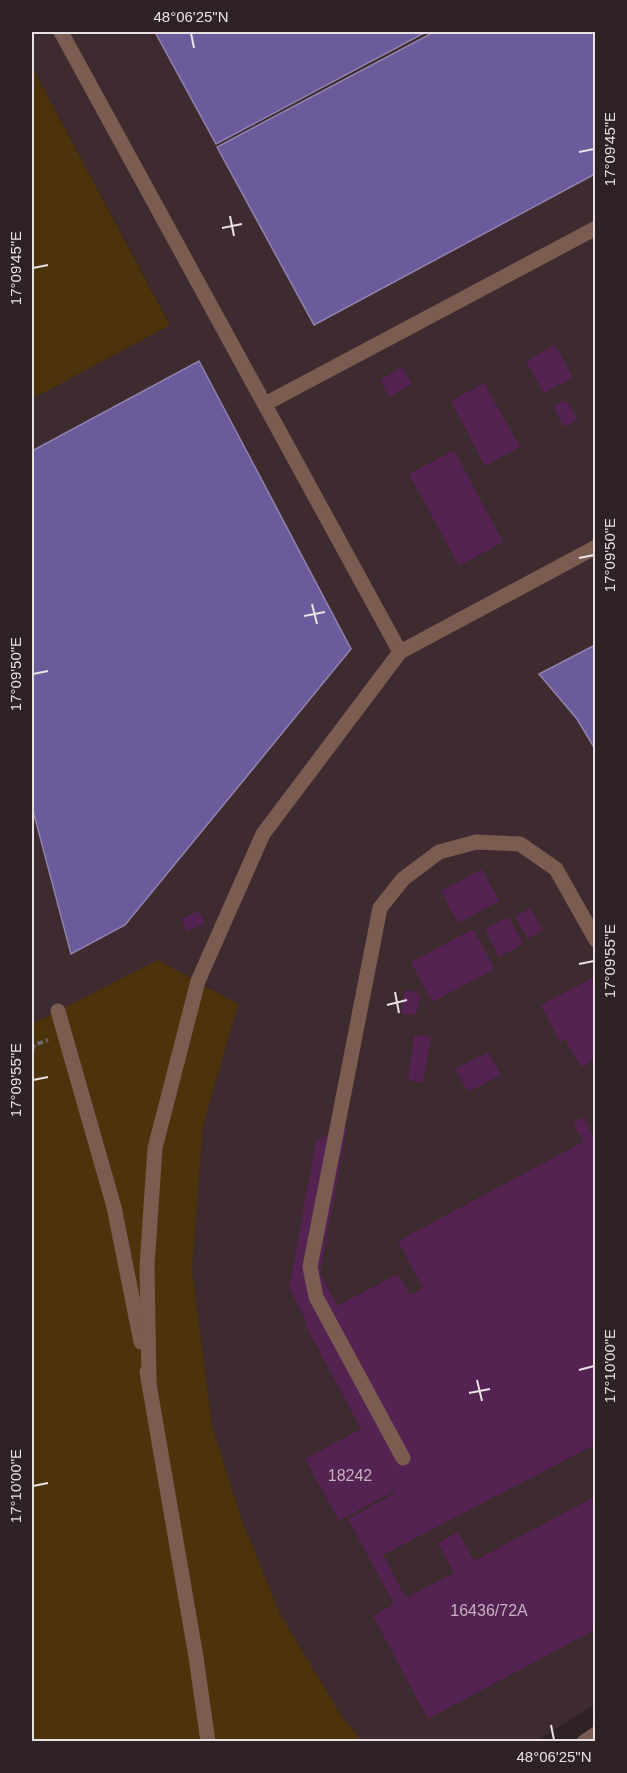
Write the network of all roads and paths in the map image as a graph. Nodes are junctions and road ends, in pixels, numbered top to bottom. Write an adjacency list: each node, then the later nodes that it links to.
1 (61, 32): 3 (street)
2 (596, 228): 3 (street)
3 (265, 404): 5 (street)
4 (596, 547): 5 (street)
5 (400, 652): 8 (street)
6 (596, 940): 9 (street)
7 (58, 1011): 8 (street)
8 (149, 1381): 11 (street)
9 (403, 1458)
10 (596, 1734): 12 (street)
11 (208, 1742)
12 (584, 1742)

